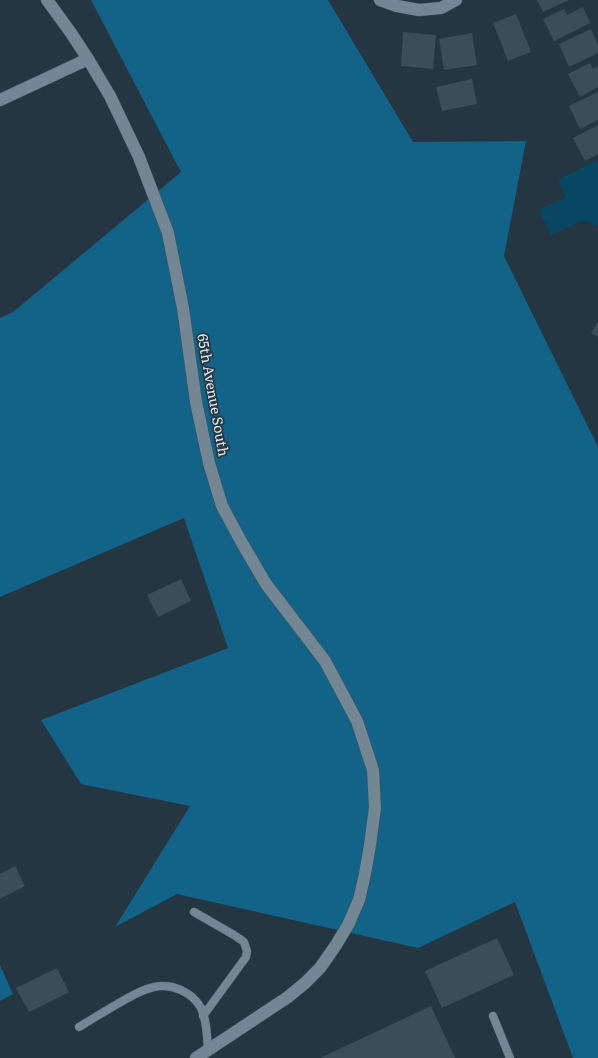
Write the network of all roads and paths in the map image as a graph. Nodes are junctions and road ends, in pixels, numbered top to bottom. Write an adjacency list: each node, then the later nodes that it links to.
1 (47, 0): 4 (street, 65th Avenue South)
2 (380, 0): 3 (street)
3 (456, 0)
4 (88, 59): 5 (street); 10 (street, 65th Avenue South)
5 (0, 100)
6 (194, 912): 7 (lane)
7 (203, 1016): 9 (lane); 10 (lane)
8 (493, 1016): 12 (lane)
9 (79, 1027)
10 (208, 1050): 11 (street, 65th Avenue South)
11 (196, 1058)
12 (510, 1058)

